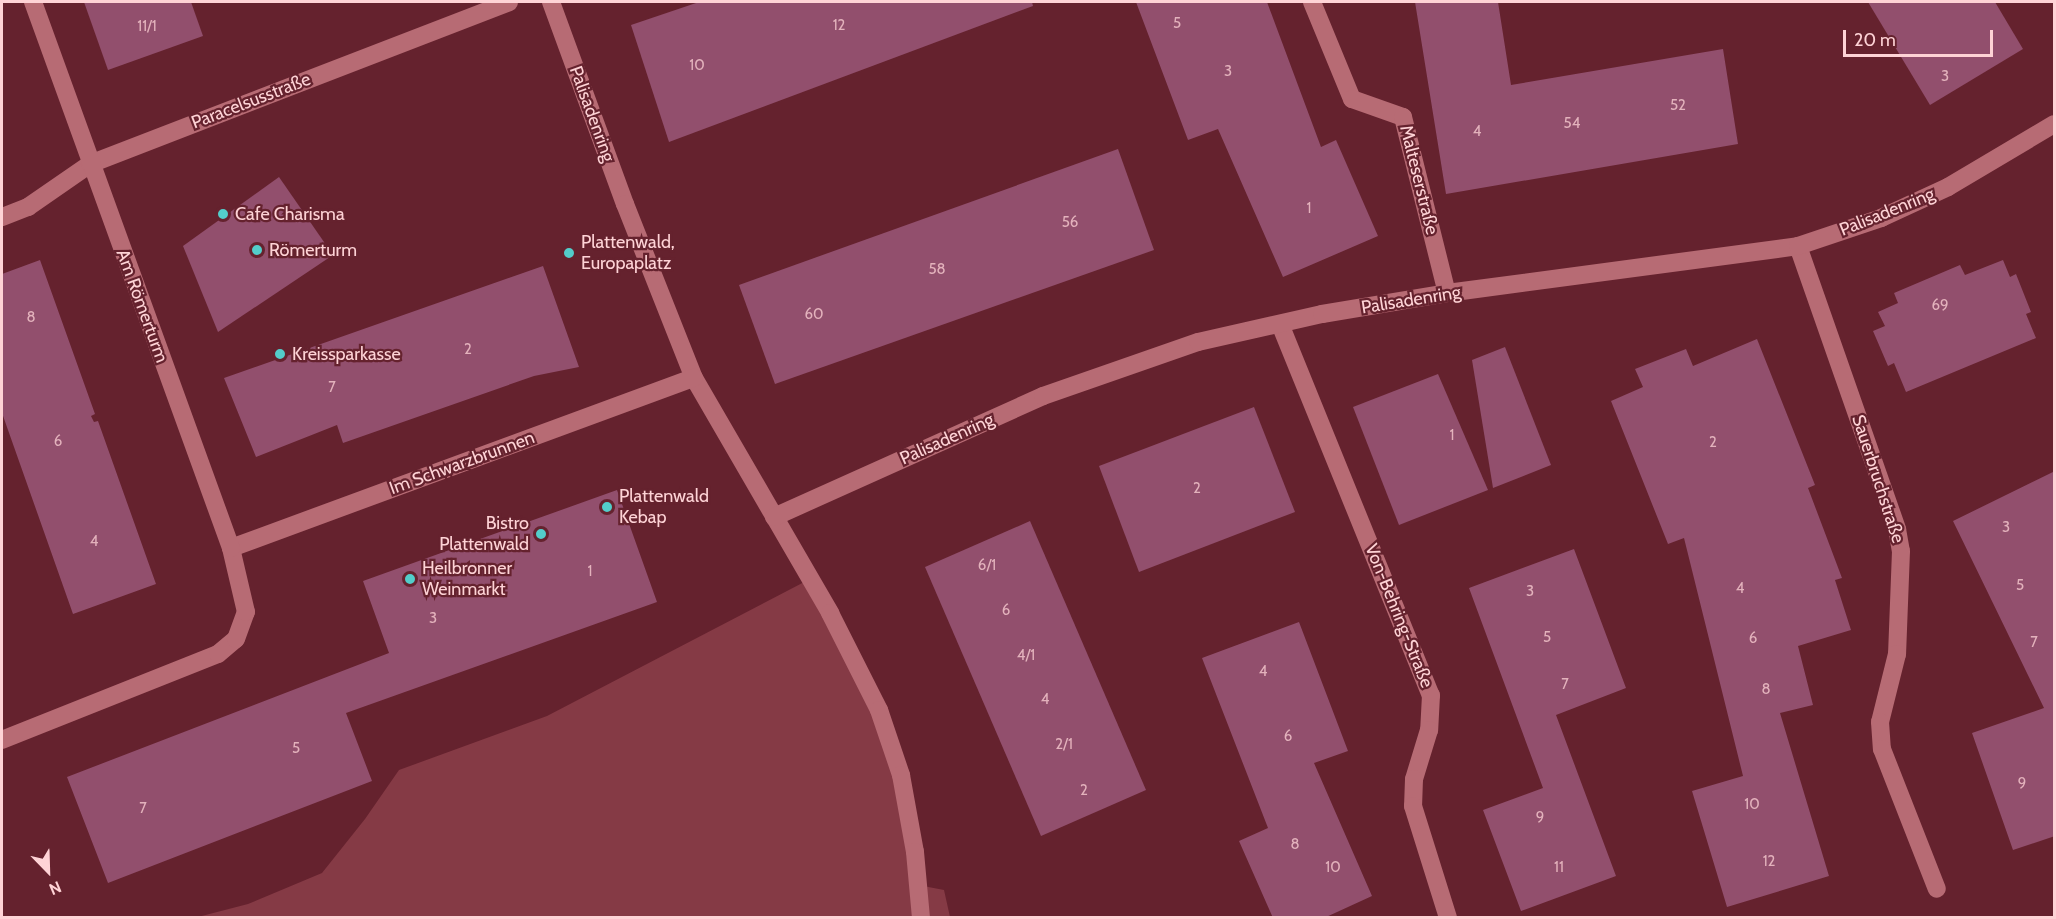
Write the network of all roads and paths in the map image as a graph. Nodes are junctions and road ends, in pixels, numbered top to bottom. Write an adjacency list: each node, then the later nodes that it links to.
1 (33, 2): 6 (street, Am Römerturm)
2 (509, 2): 6 (street, Paracelsusstraße)
3 (551, 2): 11 (street, Palisadenring)
4 (1312, 2): 9 (street, Malteserstraße)
5 (2055, 124): 8 (street, Palisadenring)
6 (90, 164): 7 (street, Paracelsusstraße); 13 (street, Am Römerturm)
7 (2, 218)
8 (1798, 246): 9 (street, Palisadenring); 15 (street, Sauerbruchstraße)
9 (1447, 293): 10 (street, Palisadenring)
10 (1280, 324): 12 (street, Palisadenring); 17 (street, Von-Behring-Straße)
11 (694, 378): 12 (street, Palisadenring); 13 (street, Im Schwarzbrunnen)
12 (774, 517): 16 (street, Palisadenring)
13 (231, 548): 14 (street, Am Römerturm)
14 (2, 740)
15 (1937, 889)
16 (921, 918)
17 (1448, 918)

